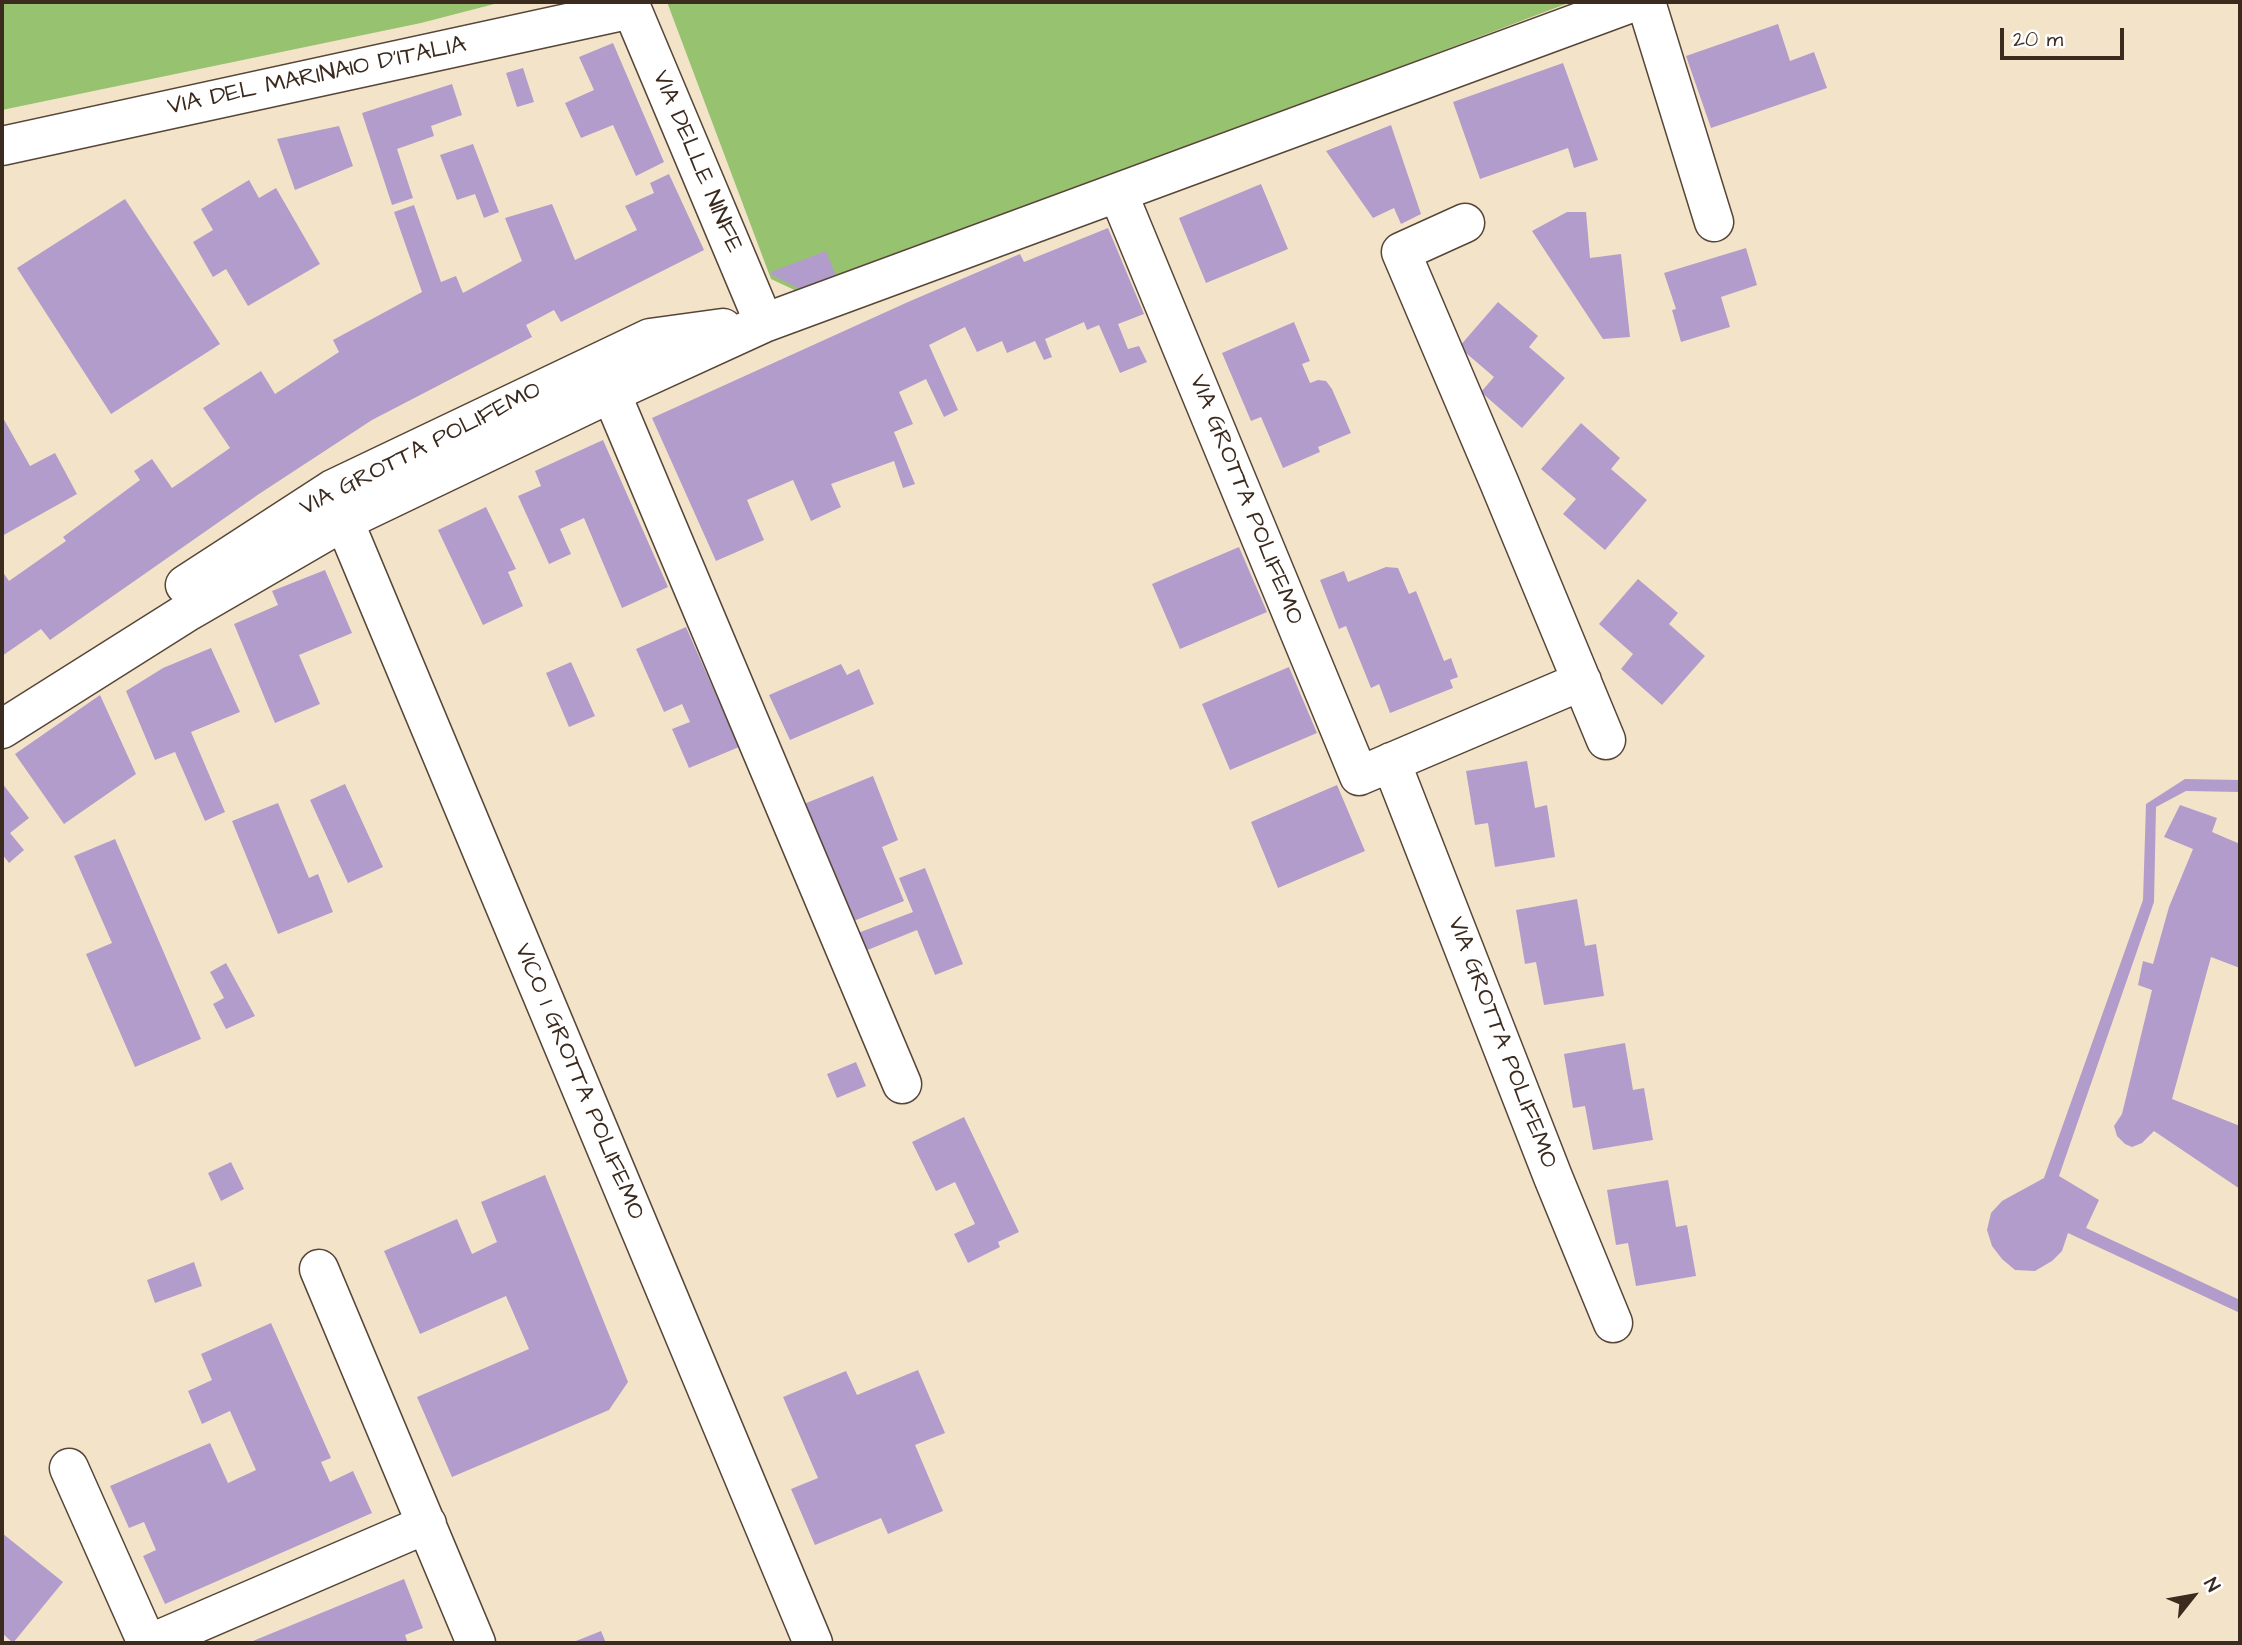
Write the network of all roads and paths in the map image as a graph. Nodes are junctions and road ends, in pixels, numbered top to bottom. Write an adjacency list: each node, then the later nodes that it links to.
1 (1634, 2): 5 (street, VIA GROTTA POLIFEMO)
2 (1646, 2): 6 (street)
3 (630, 5): 4 (street, VIA DEL MARINAIO D'ITALIA); 8 (street, VIA DELLE NINFE)
4 (2, 146)
5 (1118, 193): 8 (street, VIA GROTTA POLIFEMO); 15 (street, VIA GROTTA POLIFEMO)
6 (1714, 222)
7 (1465, 223): 11 (street)
8 (764, 323): 9 (street, VIA GROTTA POLIFEMO); 12 (street, VIA GROTTA POLIFEMO)
9 (611, 393): 10 (street, VIA GROTTA POLIFEMO); 16 (street)
10 (344, 521): 13 (street, VIA GROTTA POLIFEMO); 23 (street, VICO 1 GROTTA POLIFEMO)
11 (1582, 681): 14 (street); 15 (street, VIA GROTTA POLIFEMO)
12 (2, 712)
13 (2, 729)
14 (1606, 740)
15 (1391, 762): 18 (street, VIA GROTTA POLIFEMO)
16 (902, 1084)
17 (319, 1269): 20 (street)
18 (1613, 1322)
19 (69, 1468): 21 (street)
20 (426, 1524): 21 (street); 22 (street)
21 (149, 1643)
22 (476, 1643)
23 (813, 1643)

